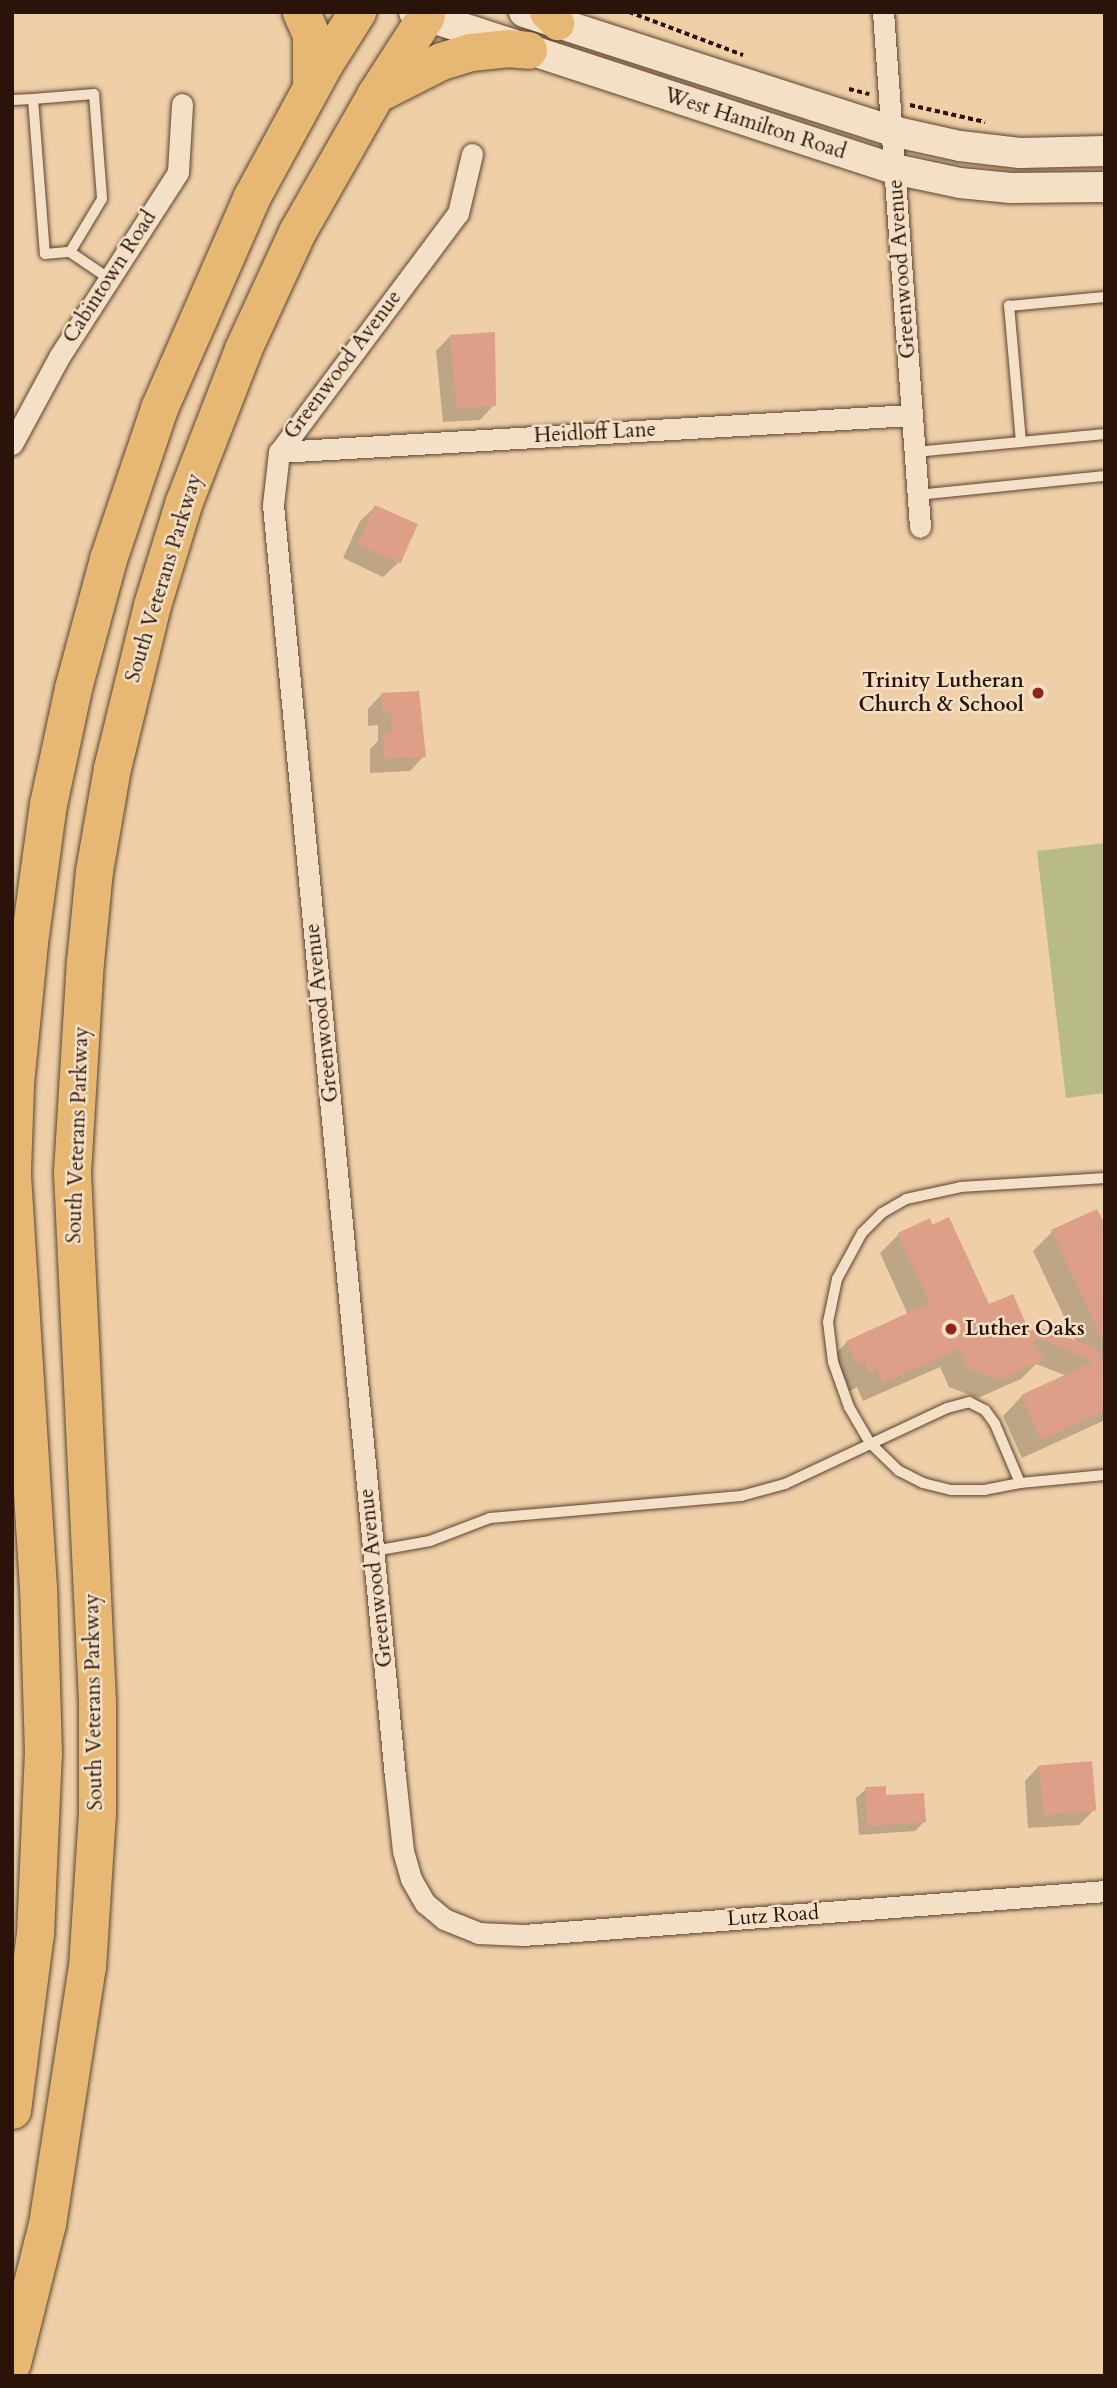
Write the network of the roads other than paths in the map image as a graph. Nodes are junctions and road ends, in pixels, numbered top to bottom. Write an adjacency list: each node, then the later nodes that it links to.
1 (301, 12): 8 (highway)
2 (356, 12): 8 (highway)
3 (523, 12): 6 (main road, West Hamilton Road)
4 (883, 12): 13 (street, Greenwood Avenue)
5 (423, 14): 7 (main road, West Hamilton Road); 9 (highway, South Veterans Parkway)
6 (551, 18): 13 (main road, West Hamilton Road)
7 (528, 50): 9 (highway); 16 (main road, West Hamilton Road)
8 (310, 88): 30 (highway)
9 (374, 95): 38 (highway, South Veterans Parkway)
10 (33, 99): 11 (lane); 18 (lane); 18 (lane)
11 (12, 100)
12 (183, 104): 19 (street, Cabintown Road)
13 (892, 131): 14 (main road, West Hamilton Road); 16 (street, Greenwood Avenue)
14 (1105, 151)
15 (472, 154): 25 (street, Greenwood Avenue)
16 (894, 169): 17 (main road, West Hamilton Road); 21 (street, Greenwood Avenue)
17 (1105, 187)
18 (69, 252): 19 (lane)
19 (108, 278): 24 (street, Cabintown Road)
20 (1105, 297): 23 (lane)
21 (912, 415): 25 (street, Heidloff Lane); 26 (street, Greenwood Avenue)
22 (1105, 434): 23 (lane)
23 (1021, 442): 26 (lane)
24 (12, 444)
25 (279, 452): 35 (street, Greenwood Avenue)
26 (915, 453): 28 (street, Greenwood Avenue)
27 (1105, 476): 28 (lane)
28 (918, 495): 29 (street, Greenwood Avenue)
29 (920, 527)
30 (12, 1173): 39 (highway)
31 (1105, 1178): 32 (lane)
32 (870, 1443): 34 (lane); 34 (lane); 35 (lane)
33 (1105, 1475): 34 (lane)
34 (1020, 1483)
35 (374, 1551): 37 (street, Greenwood Avenue)
36 (1105, 1891): 37 (street, Lutz Road)
37 (444, 1919)
38 (87, 1967): 40 (highway, South Veterans Parkway); 41 (highway)
39 (12, 2110)
40 (12, 2363)
41 (32, 2376)

